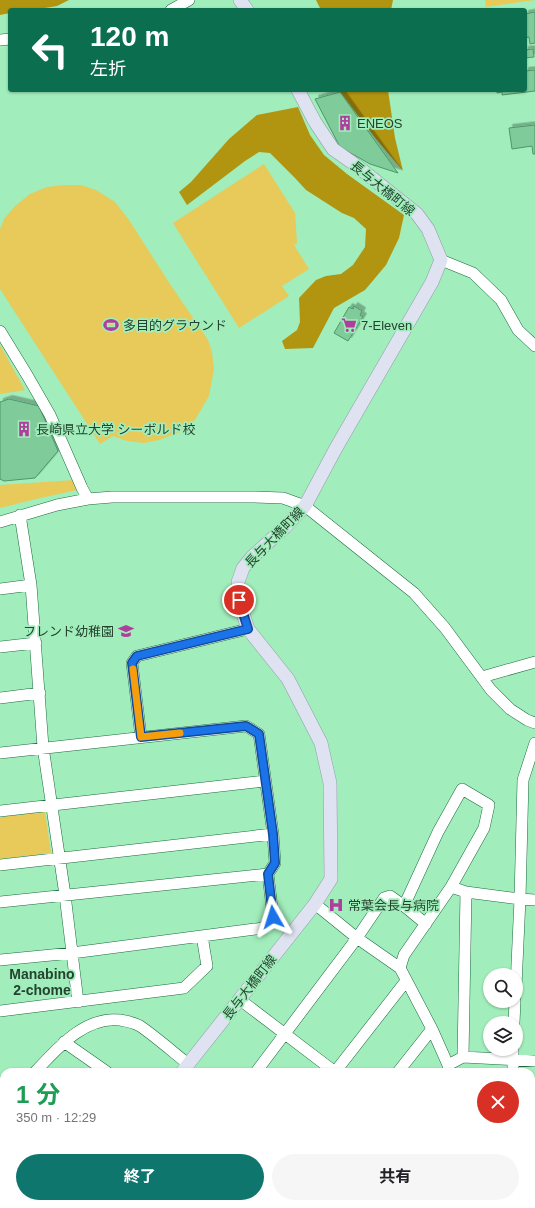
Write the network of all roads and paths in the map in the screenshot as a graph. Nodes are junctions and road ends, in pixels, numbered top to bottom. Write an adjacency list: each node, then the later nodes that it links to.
1 (189, 0): 2 (street)
2 (175, 8)
3 (299, 92): 4 (main road, 長与大橋町線)
4 (441, 260): 6 (street); 8 (main road, 長与大橋町線)
5 (0, 332): 7 (street)
6 (535, 346)
7 (88, 499): 8 (street); 9 (street)
8 (305, 506): 13 (main road, 長与大橋町線); 17 (street)
9 (20, 515): 10 (street); 11 (street)
10 (0, 522)
11 (31, 585): 12 (street); 14 (street)
12 (0, 589)
13 (248, 629): 21 (street); 38 (main road, 長与大橋町線)
14 (36, 643): 15 (street); 18 (street)
15 (0, 646)
16 (535, 662): 17 (street)
17 (482, 677): 20 (street)
18 (40, 692): 19 (street); 23 (street)
19 (0, 698)
20 (535, 723)
21 (141, 737): 23 (street); 25 (street)
22 (535, 743): 35 (street)
23 (43, 748): 24 (street); 26 (street)
24 (0, 753)
25 (265, 781): 26 (street); 28 (street)
26 (52, 805): 27 (street); 29 (street)
27 (0, 811)
28 (273, 834): 29 (street); 31 (street)
29 (59, 858): 30 (street); 34 (street)
30 (0, 865)
31 (268, 874): 34 (street); 41 (street)
32 (451, 887): 33 (street); 39 (street); 40 (street)
33 (466, 892): 35 (street); 57 (street)
34 (65, 895): 37 (street); 43 (street)
35 (520, 899): 36 (street); 46 (street)
36 (535, 900)
37 (0, 902)
38 (314, 904): 42 (street); 48 (main road, 長与大橋町線)
39 (404, 906): 40 (street); 42 (street)
40 (426, 924): 45 (street)
41 (202, 936): 43 (street); 49 (street)
42 (357, 938): 45 (street); 52 (street)
43 (72, 953): 44 (street); 49 (street)
44 (0, 960)
45 (400, 968): 47 (street)
46 (517, 968)
47 (406, 981): 51 (street); 64 (street)
48 (239, 999): 52 (street); 61 (main road, 長与大橋町線)
49 (78, 1002): 50 (street)
50 (0, 1011)
51 (432, 1029): 65 (street); 66 (street)
52 (285, 1034): 62 (street); 63 (street)
53 (64, 1042): 59 (street); 60 (street); 61 (street)
54 (483, 1056): 57 (street)
55 (513, 1056): 67 (street)
56 (519, 1056): 58 (street)
57 (463, 1057): 66 (street)
58 (535, 1061)
59 (39, 1068)
60 (101, 1068)
61 (185, 1068)
62 (259, 1068)
63 (330, 1068)
64 (338, 1068)
65 (401, 1068)
66 (448, 1068)
67 (513, 1068)

